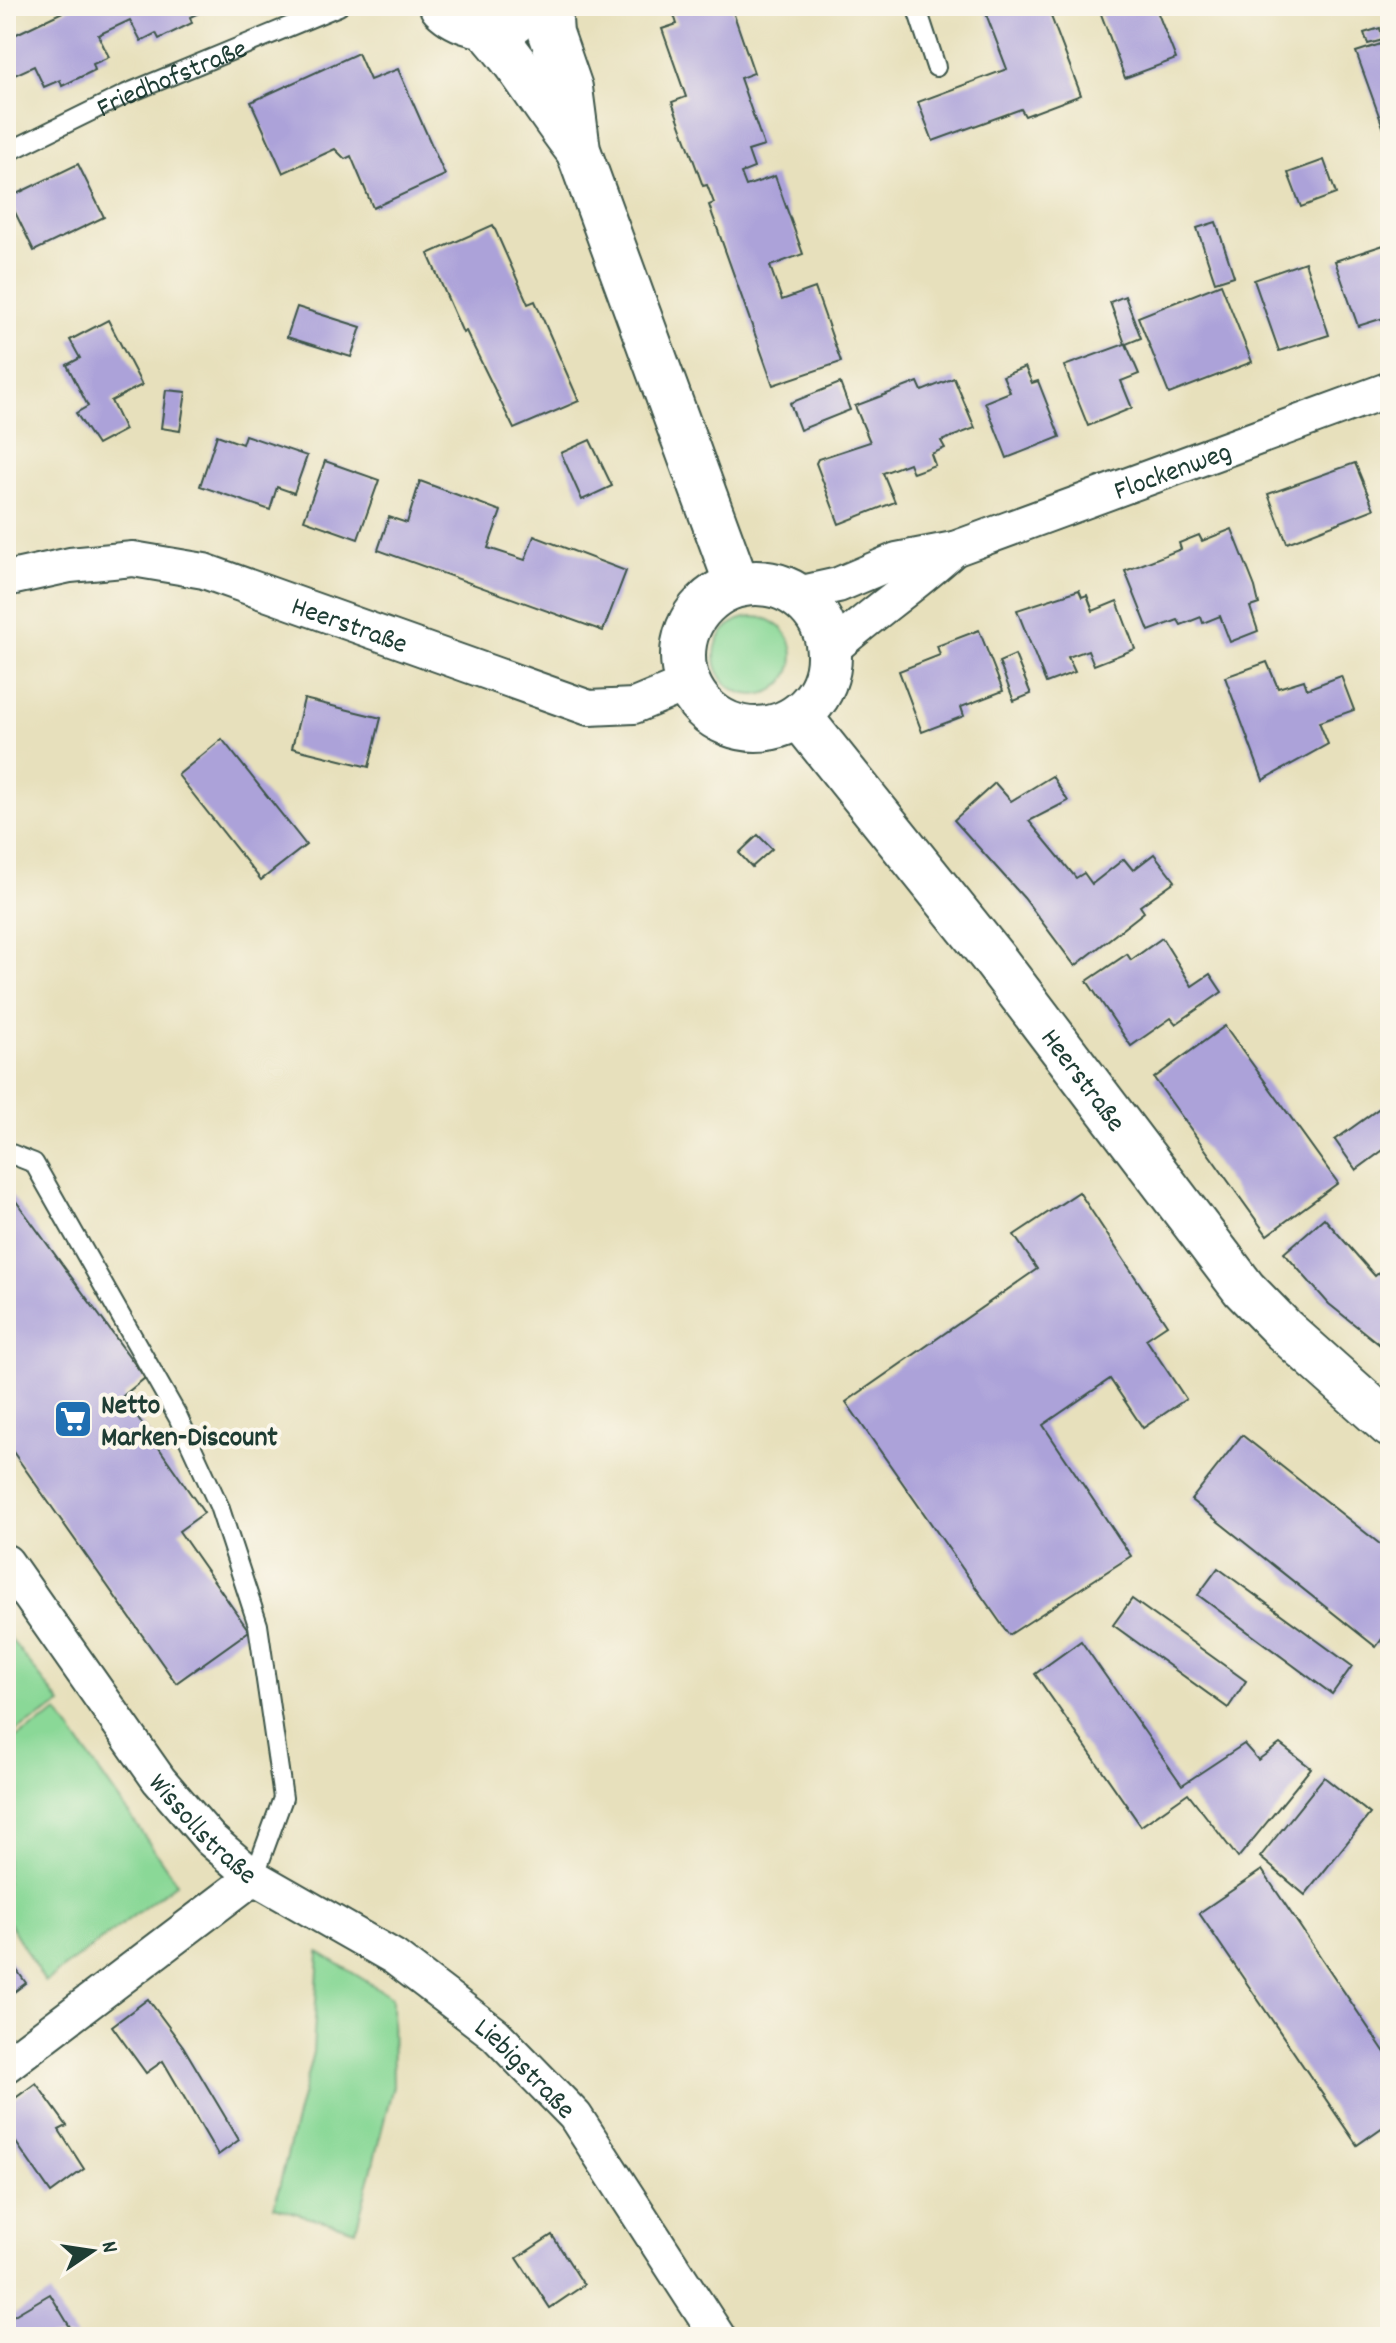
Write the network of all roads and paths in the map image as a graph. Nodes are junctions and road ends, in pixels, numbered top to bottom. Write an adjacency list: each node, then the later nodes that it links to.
1 (339, 6): 9 (lane, Friedhofstraße)
2 (442, 6): 6 (street)
3 (543, 6): 6 (street)
4 (549, 6): 8 (street)
5 (916, 6): 7 (lane)
6 (485, 26): 8 (street)
7 (936, 67)
8 (578, 150): 13 (street)
9 (6, 153)
10 (1390, 389): 11 (street, Flockenweg)
11 (954, 549): 14 (street, Flockenweg); 15 (street, Flockenweg)
12 (6, 579): 16 (street, Heerstraße)
13 (737, 584): 14 (street); 16 (street)
14 (797, 594): 15 (street)
15 (829, 652): 17 (street)
16 (687, 684): 17 (street)
17 (799, 716): 19 (street, Heerstraße)
18 (6, 1152): 21 (lane)
19 (1390, 1425)
20 (6, 1562): 21 (street, Wissollstraße)
21 (254, 1877): 22 (street, Wissollstraße); 23 (street, Liebigstraße)
22 (6, 2065)
23 (718, 2337)

